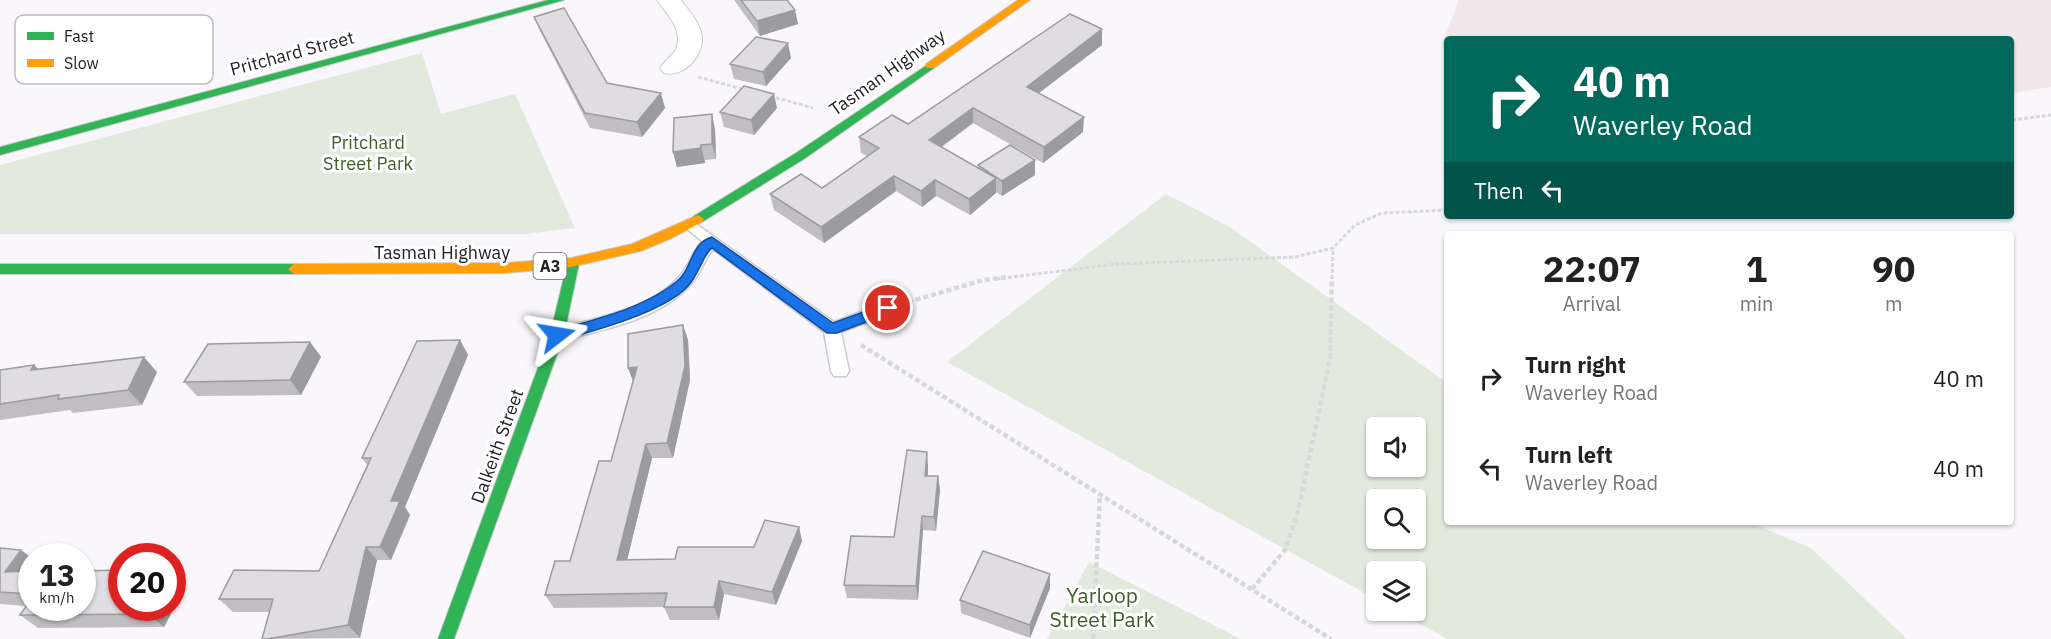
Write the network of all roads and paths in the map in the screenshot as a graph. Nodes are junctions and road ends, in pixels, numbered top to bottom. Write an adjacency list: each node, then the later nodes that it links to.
1 (559, 0): 10 (main road, Pritchard Street)
2 (669, 0): 4 (street)
3 (1025, 0): 12 (main road, Tasman Highway / A3)
4 (673, 68): 5 (path)
5 (754, 92)
6 (765, 95): 7 (path)
7 (813, 108)
8 (2051, 114): 9 (path)
9 (2014, 120)
10 (0, 151)
11 (1444, 210): 14 (path)
12 (689, 224): 13 (lane); 15 (main road, Tasman Highway / A3)
13 (712, 241): 18 (lane); 19 (lane)
14 (1333, 248): 17 (path); 22 (path)
15 (573, 264): 16 (main road, Tasman Highway / A3); 19 (main road, Dalkeith Street)
16 (0, 269)
17 (888, 308): 18 (lane)
18 (832, 329): 20 (lane); 21 (path)
19 (557, 335): 23 (main road, Dalkeith Street)
20 (840, 371)
21 (1100, 494): 22 (path); 24 (path)
22 (1252, 589): 25 (path)
23 (446, 639)
24 (1093, 639)
25 (1331, 639)

